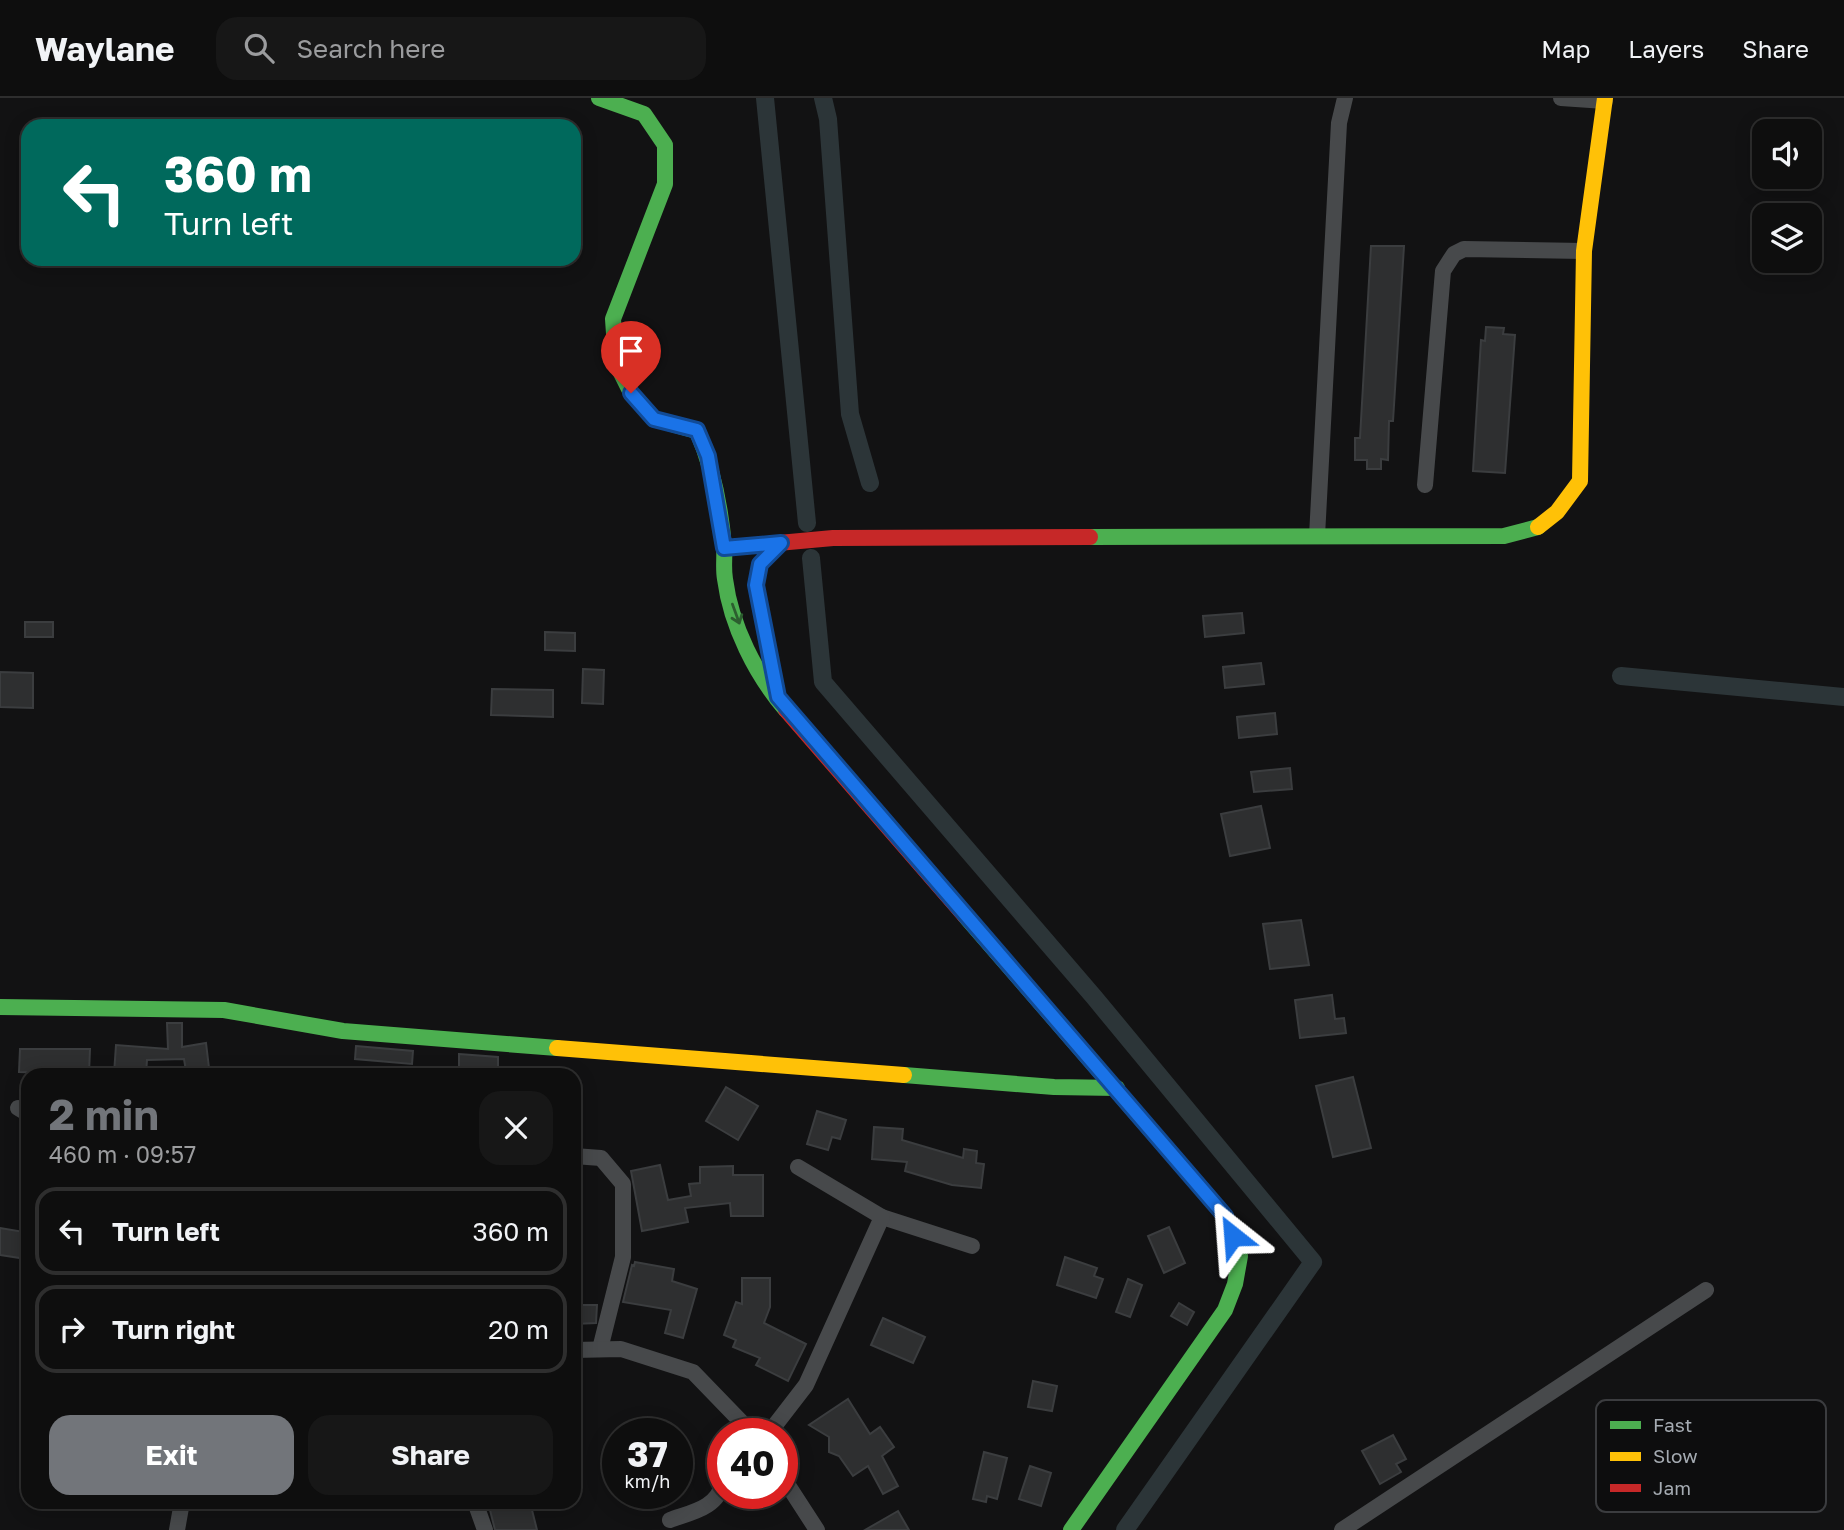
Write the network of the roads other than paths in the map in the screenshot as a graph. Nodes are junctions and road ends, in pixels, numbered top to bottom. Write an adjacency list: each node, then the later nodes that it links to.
1 (598, 98): 9 (street)
2 (1345, 98): 7 (street)
3 (1561, 98): 4 (street)
4 (1605, 99): 5 (street)
5 (1584, 251): 6 (street); 7 (street)
6 (1425, 485)
7 (1317, 536): 8 (street)
8 (781, 543): 9 (street); 10 (street)
9 (724, 548): 10 (street, one-way to 10)
10 (778, 697): 12 (street)
11 (0, 1007): 12 (street)
12 (1117, 1088): 30 (street)
13 (581, 1157): 18 (street)
14 (798, 1167): 15 (street)
15 (882, 1217): 16 (street); 21 (street)
16 (972, 1246)
17 (1706, 1290): 31 (street)
18 (600, 1349): 19 (street); 20 (street)
19 (581, 1350)
20 (736, 1416)
21 (781, 1418)
22 (798, 1501): 29 (street)
23 (707, 1505): 26 (street)
24 (181, 1509): 27 (street)
25 (478, 1509): 28 (street)
26 (670, 1520)
27 (177, 1530)
28 (485, 1530)
29 (817, 1530)
30 (1071, 1530)
31 (1342, 1530)

